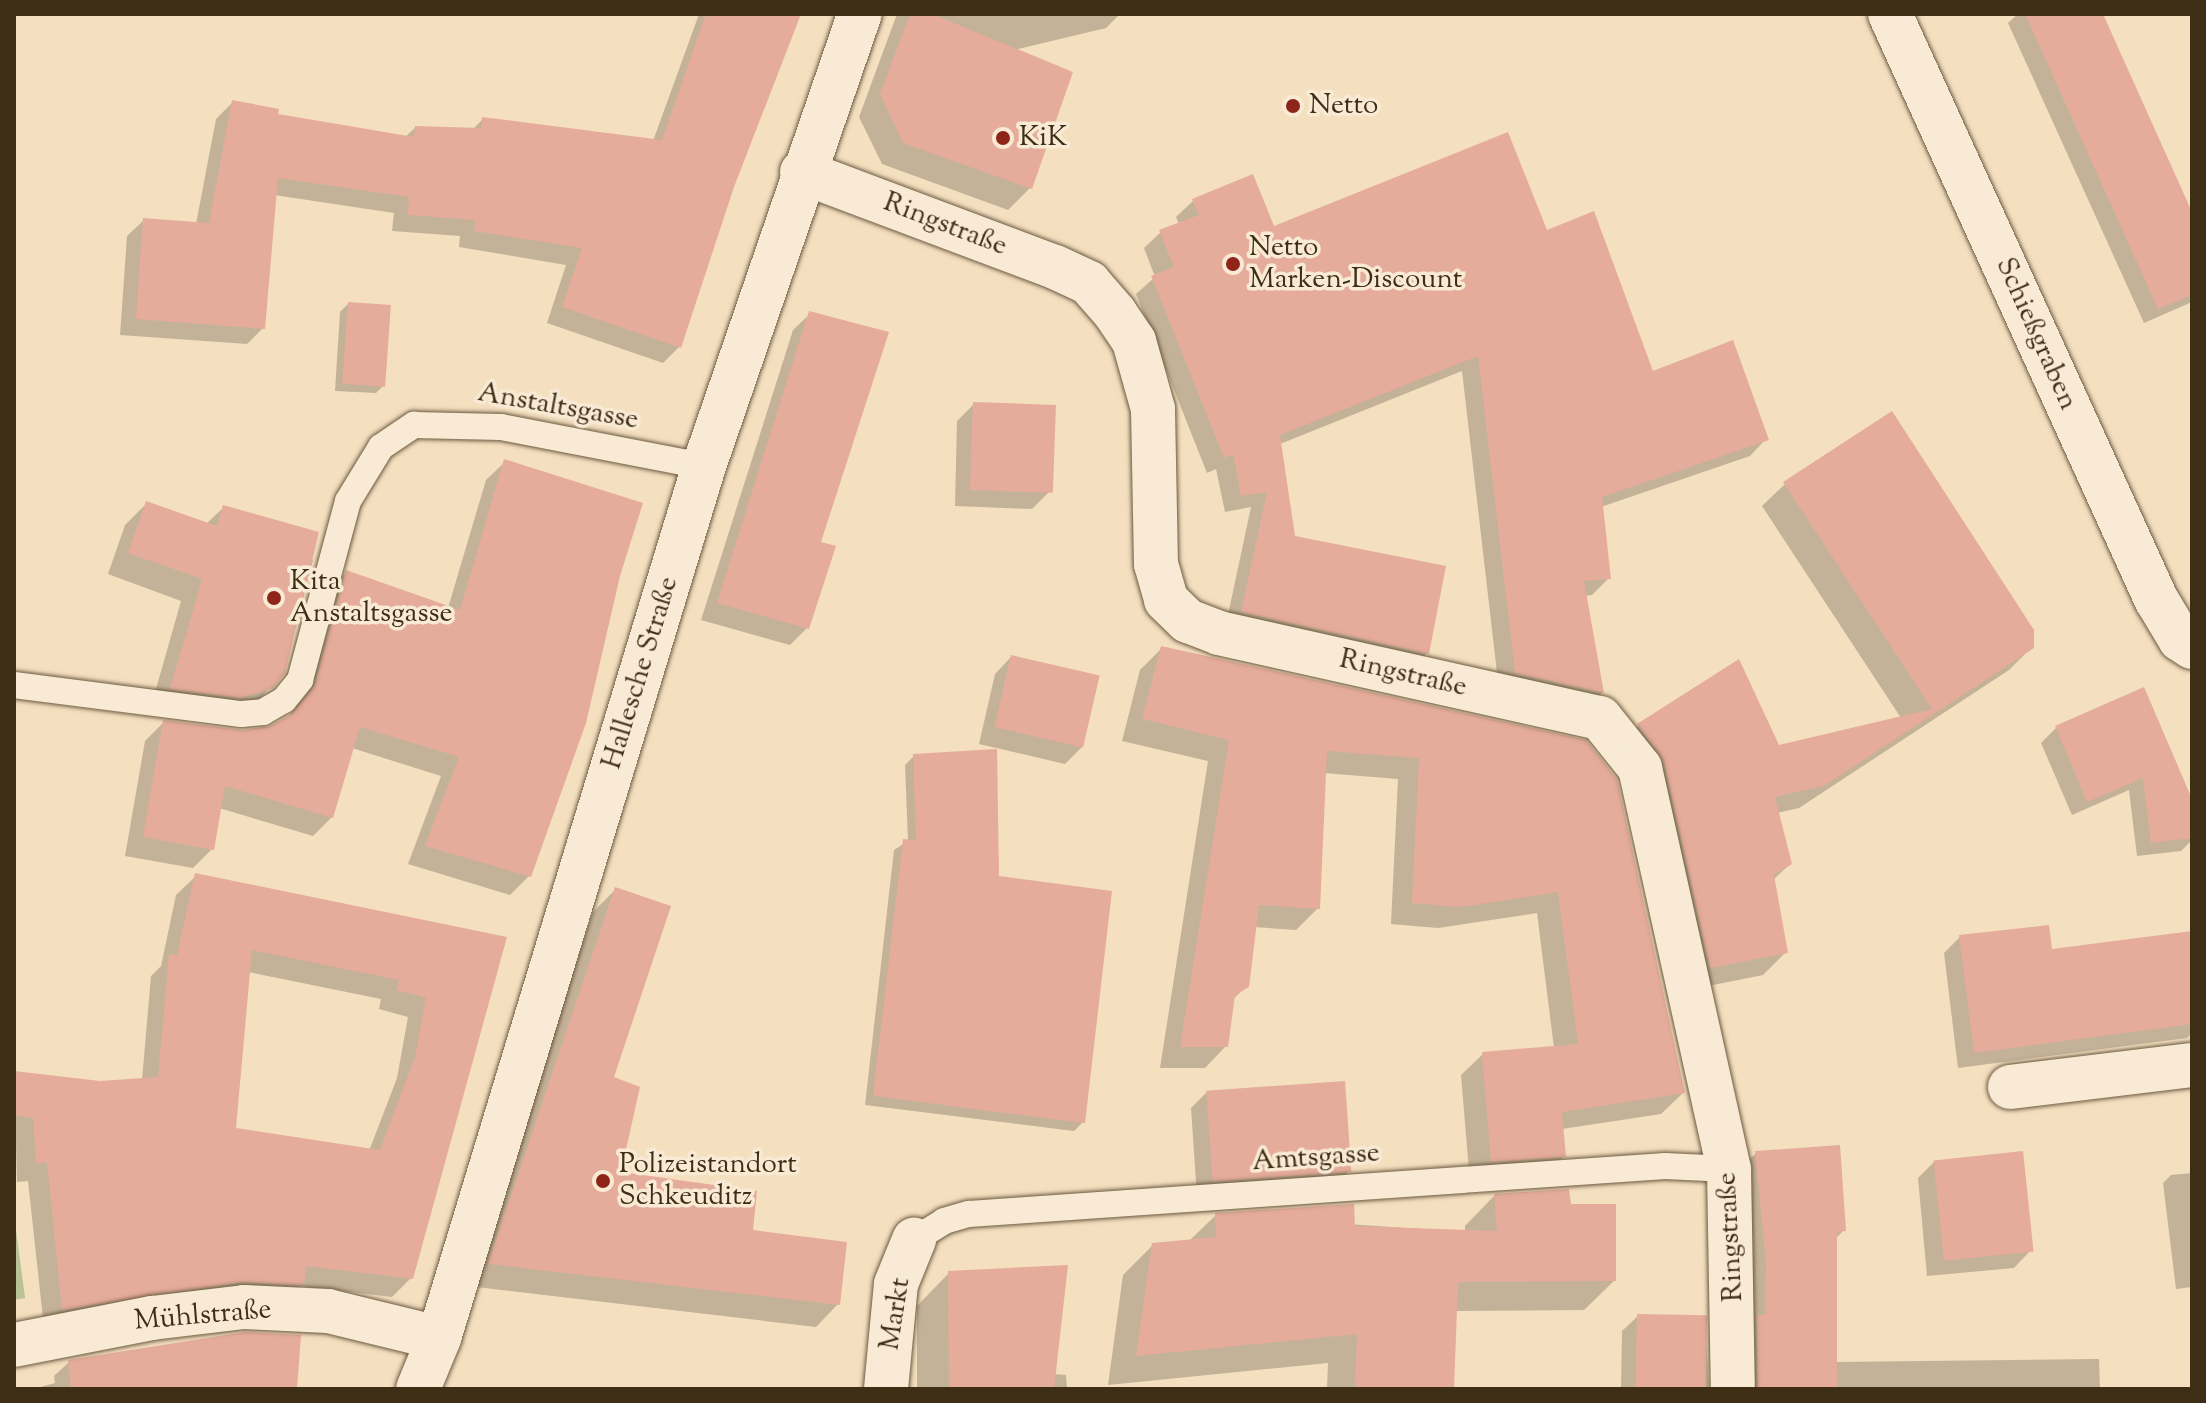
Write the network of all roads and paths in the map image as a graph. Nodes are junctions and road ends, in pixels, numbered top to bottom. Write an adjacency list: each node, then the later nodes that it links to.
1 (860, 14): 3 (street, Hallesche Straße)
2 (1890, 14): 5 (street, Schießgraben)
3 (802, 172): 4 (street, Hallesche Straße); 9 (street, Ringstraße)
4 (704, 466): 6 (lane, Anstaltsgasse); 11 (street, Hallesche Straße)
5 (2192, 647)
6 (14, 685)
7 (2192, 1065): 8 (street)
8 (2010, 1087)
9 (1729, 1169): 10 (lane, Amtsgasse); 15 (street, Ringstraße)
10 (914, 1240): 14 (street, Markt)
11 (439, 1338): 12 (street, Mühlstraße); 13 (street)
12 (14, 1345)
13 (421, 1388)
14 (886, 1389)
15 (1733, 1389)

